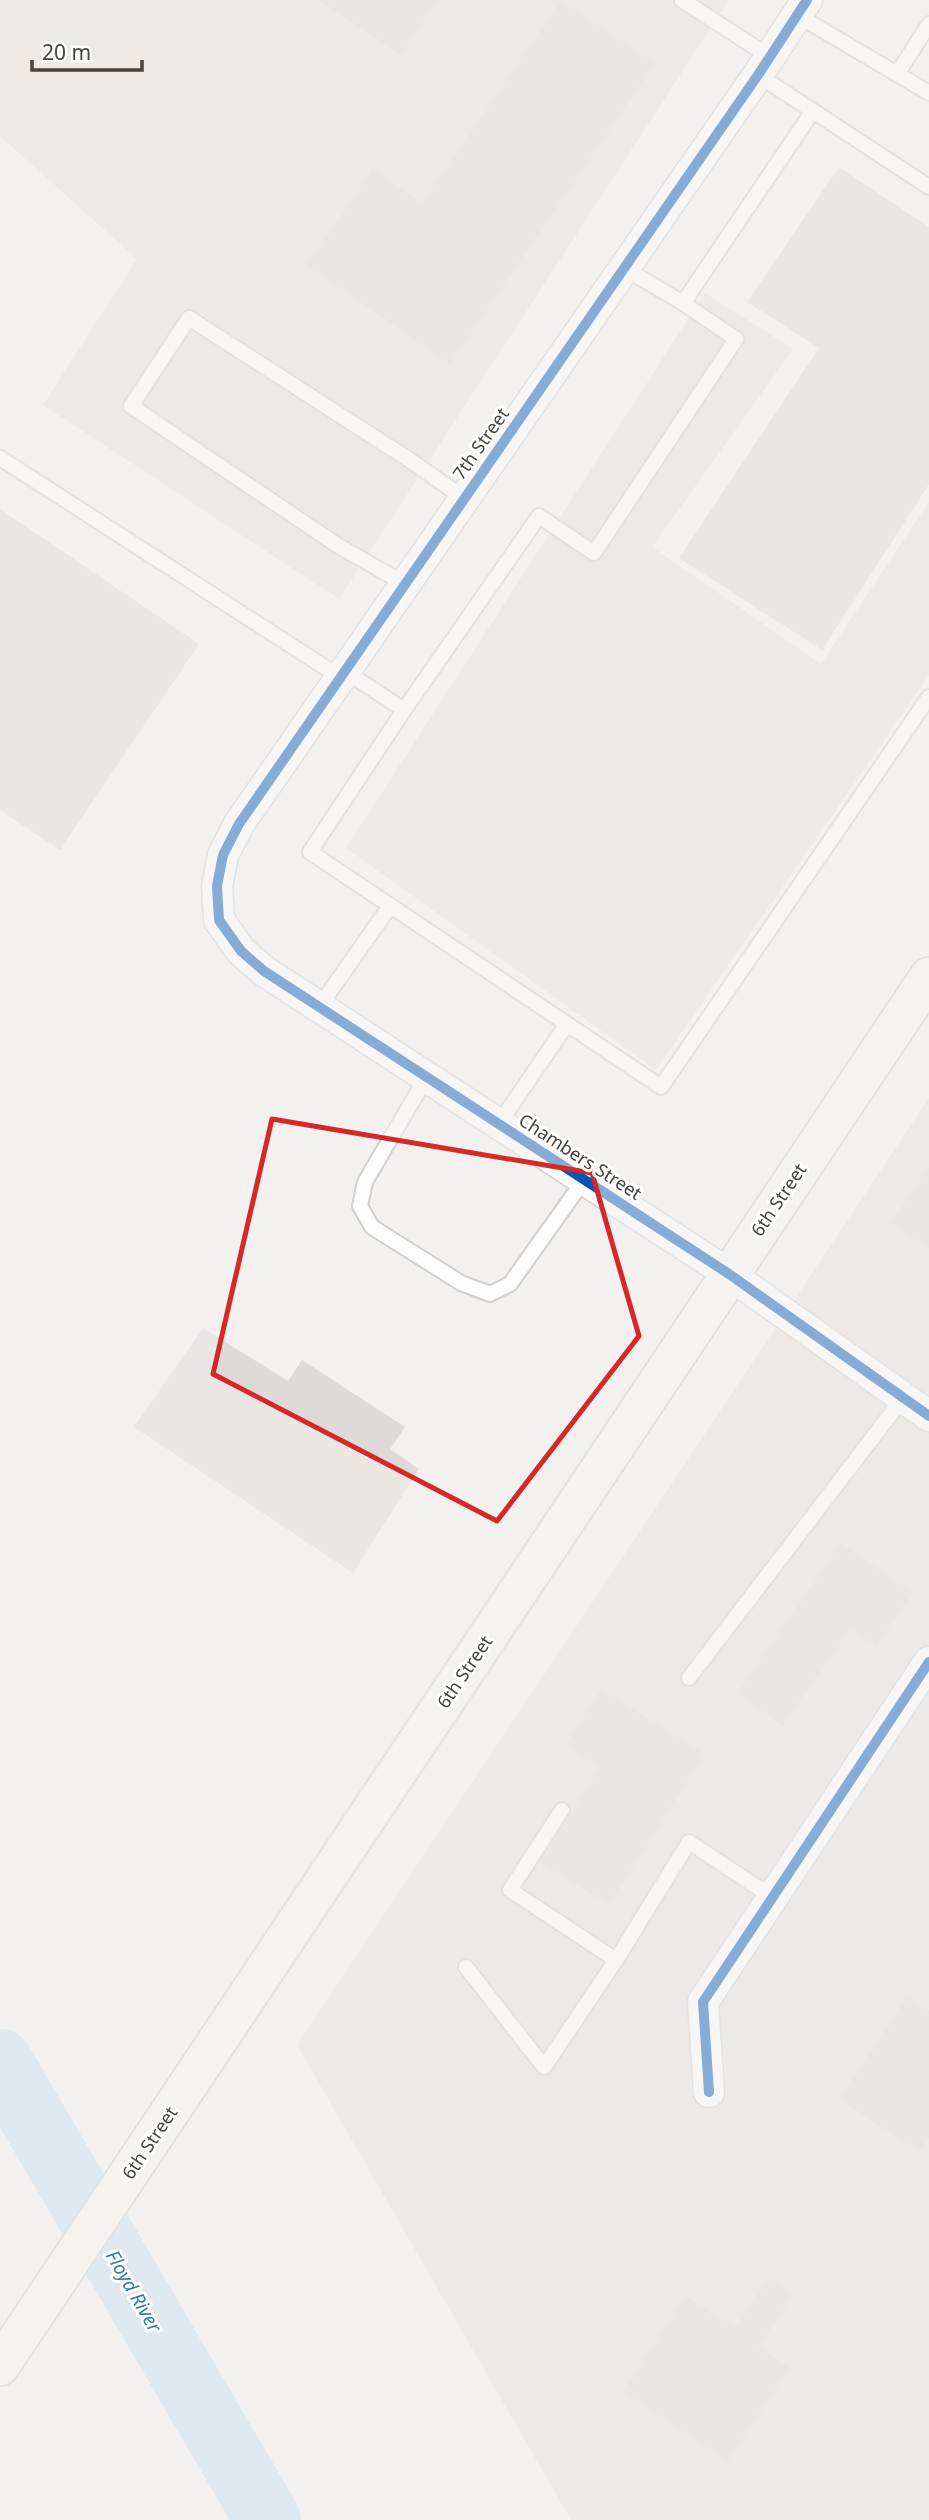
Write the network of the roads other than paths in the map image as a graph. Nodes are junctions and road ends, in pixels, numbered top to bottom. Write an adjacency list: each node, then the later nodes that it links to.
1 (682, 0): 4 (lane)
2 (802, 7): 4 (street, 7th Street); 5 (lane)
3 (929, 24): 5 (lane)
4 (764, 66): 7 (lane); 9 (street, 7th Street)
5 (897, 74): 6 (lane)
6 (929, 93)
7 (813, 111): 8 (lane); 10 (lane)
8 (929, 187)
9 (624, 268): 10 (lane); 12 (street, 7th Street)
10 (683, 303): 16 (lane)
11 (0, 458): 14 (lane)
12 (464, 498): 13 (street, 7th Street); 13 (lane)
13 (405, 584): 14 (street, 7th Street)
14 (343, 674): 16 (lane); 18 (street, 7th Street)
15 (929, 697): 21 (lane)
16 (404, 710): 17 (lane)
17 (390, 906): 20 (lane); 21 (lane)
18 (219, 920): 20 (street, Chambers Street)
19 (929, 976): 25 (main road, 6th Street)
20 (319, 1007): 22 (street, Chambers Street)
21 (567, 1024): 23 (lane)
22 (426, 1078): 23 (street, Chambers Street); 24 (lane)
23 (498, 1125): 24 (street, Chambers Street)
24 (584, 1180): 25 (street, Chambers Street)
25 (729, 1274): 26 (street, Chambers Street); 35 (main road, 6th Street)
26 (903, 1398): 27 (street, Chambers Street); 29 (lane)
27 (929, 1416)
28 (929, 1662): 31 (street)
29 (689, 1678)
30 (562, 1810): 32 (lane)
31 (772, 1897): 32 (lane); 34 (street)
32 (616, 1960): 33 (lane)
33 (466, 1968)
34 (709, 2092)
35 (0, 2366)

